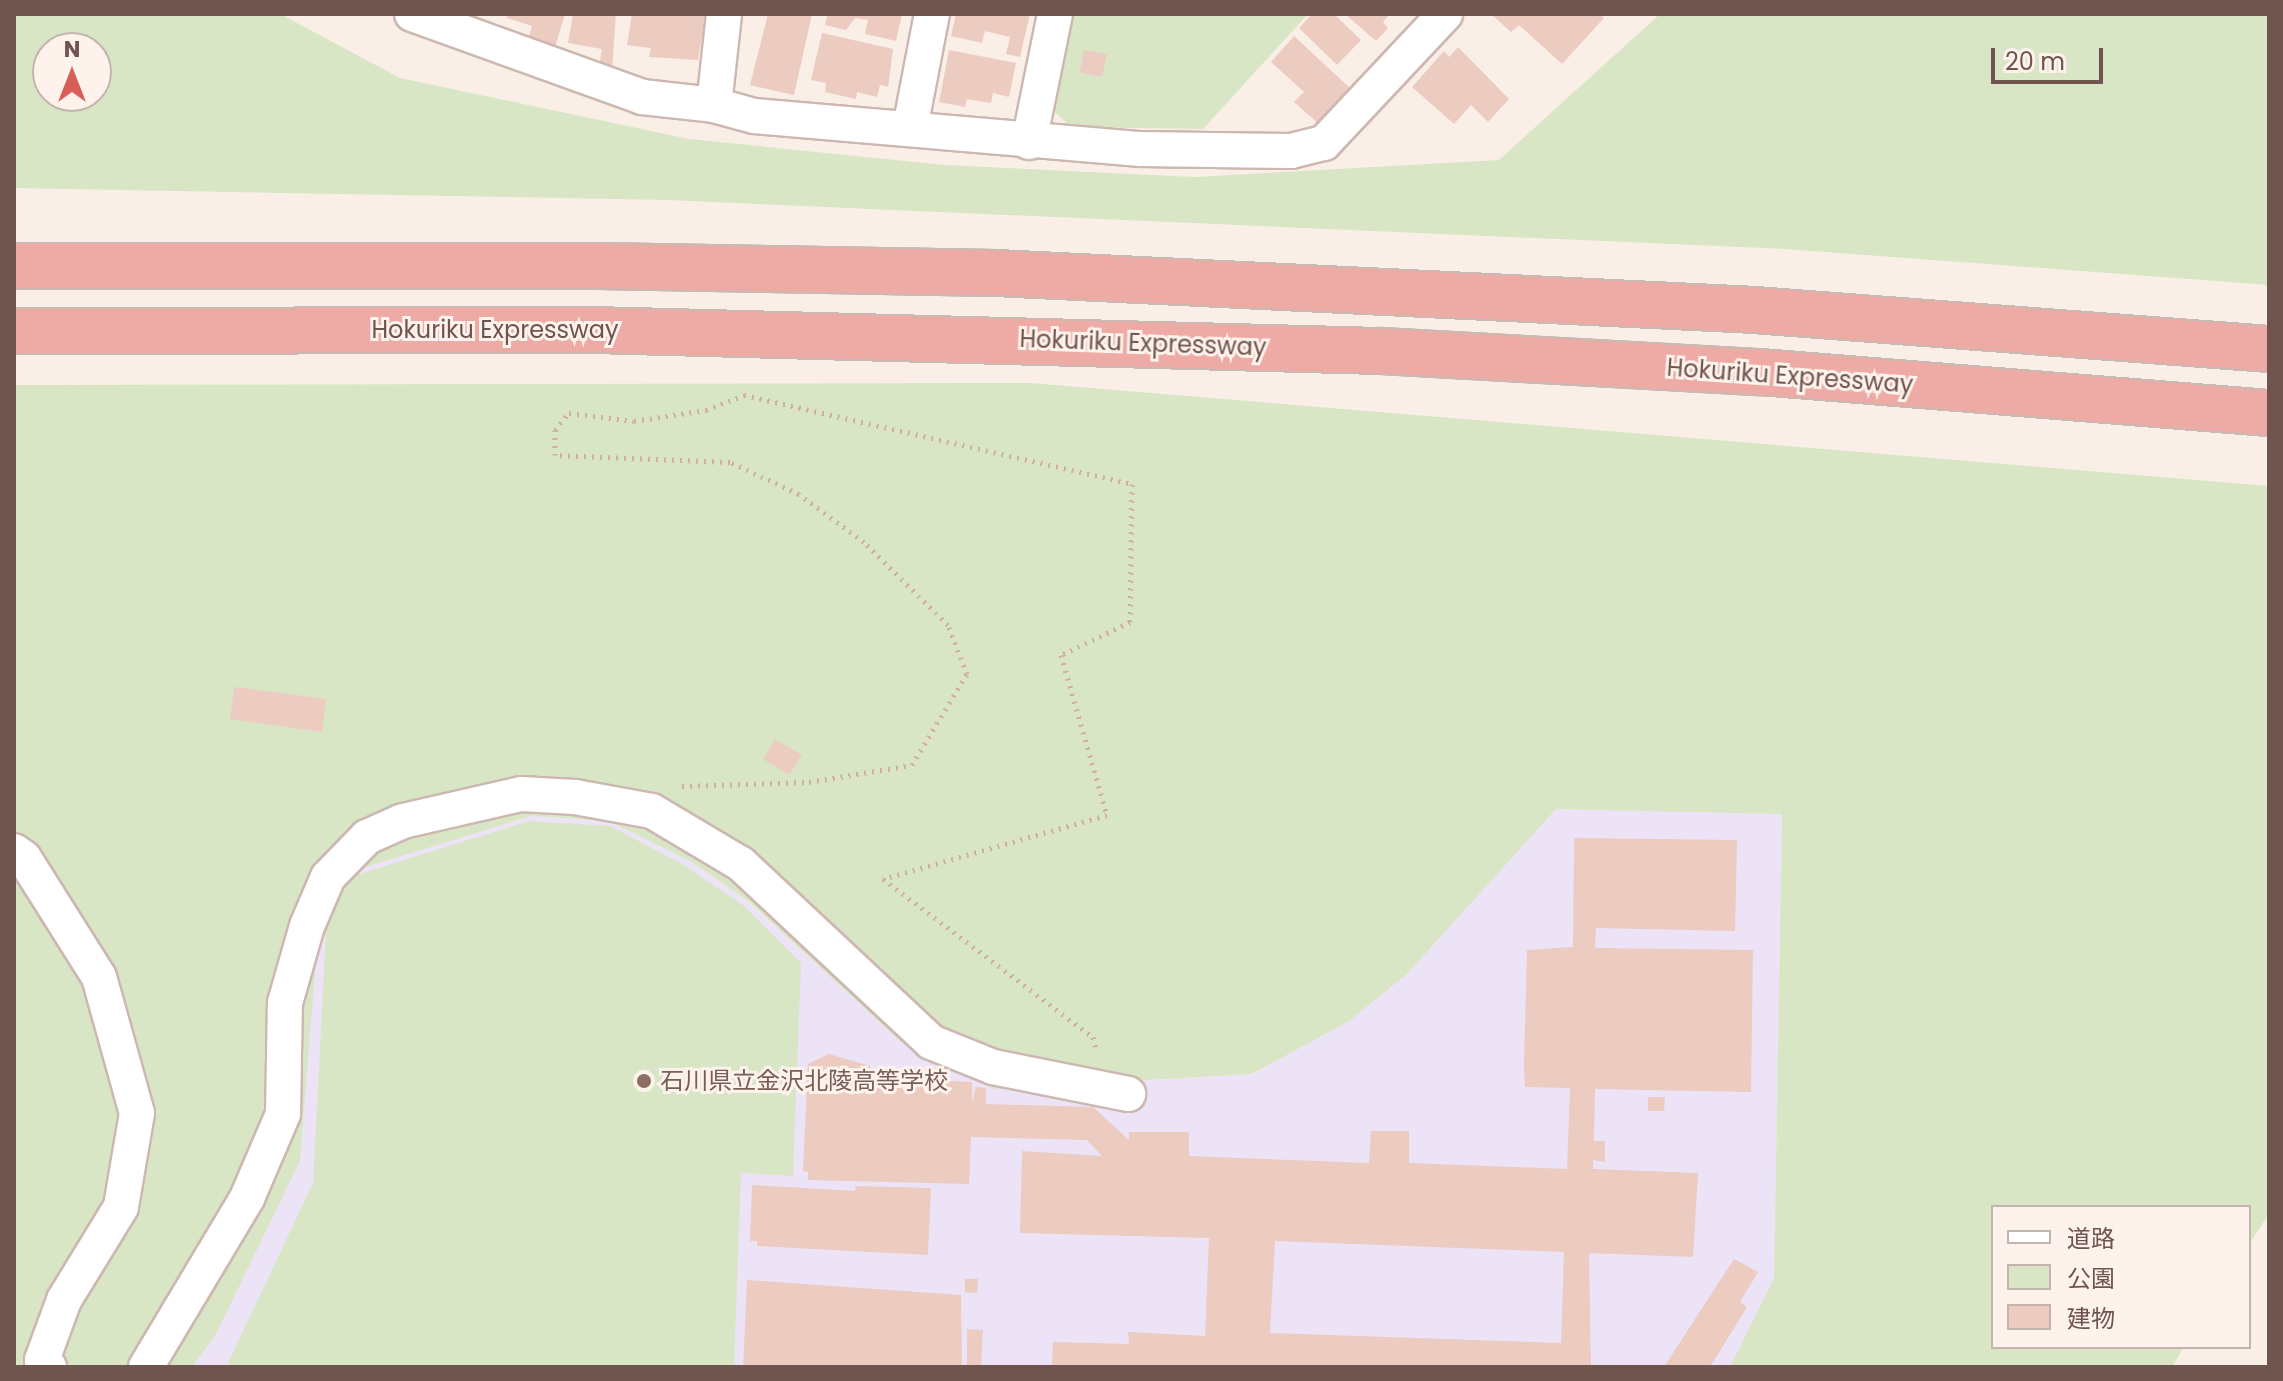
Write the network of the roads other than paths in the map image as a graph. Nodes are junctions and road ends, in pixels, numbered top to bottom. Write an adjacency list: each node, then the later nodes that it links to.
1 (412, 14): 6 (street)
2 (724, 14): 6 (street)
3 (932, 14): 7 (street)
4 (1055, 14): 8 (street)
5 (1445, 14): 8 (street)
6 (714, 105): 7 (street)
7 (910, 128): 8 (street)
8 (1029, 142)
9 (14, 266): 11 (highway)
10 (14, 331): 12 (highway, Hokuriku Expressway)
11 (2269, 349)
12 (2269, 413)
13 (14, 851): 15 (street)
14 (1116, 1092): 16 (street)
15 (49, 1367)
16 (146, 1367)

